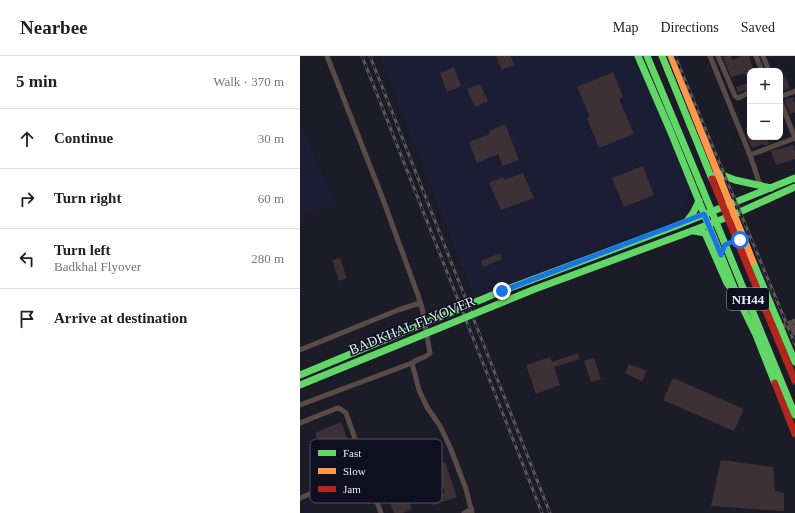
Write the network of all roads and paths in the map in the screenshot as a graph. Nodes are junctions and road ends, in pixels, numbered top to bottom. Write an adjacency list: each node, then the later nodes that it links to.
1 (327, 56): 36 (street)
2 (638, 56): 26 (main road)
3 (647, 56): 47 (main road, NH44, bridge)
4 (662, 56): 44 (main road, NH44, bridge)
5 (671, 56): 20 (main road)
6 (710, 56): 13 (street)
7 (718, 56): 12 (street)
8 (756, 56): 10 (street)
9 (763, 56): 11 (street)
10 (761, 68)
11 (768, 68)
12 (727, 79): 13 (street); 15 (street)
13 (721, 82): 19 (street)
14 (795, 91): 16 (street)
15 (747, 94)
16 (783, 97)
17 (782, 104): 18 (street)
18 (795, 138): 19 (street)
19 (750, 155): 23 (street)
20 (717, 173): 22 (main road); 23 (main road)
21 (795, 178): 25 (main road, BADKHAL FLYOVER)
22 (721, 184): 26 (main road); 27 (main road)
23 (760, 185): 25 (main road)
24 (795, 187): 29 (main road, BADKHAL FLYOVER)
25 (771, 188): 27 (main road, BADKHAL FLYOVER)
26 (698, 198): 28 (main road); 30 (main road)
27 (729, 204): 28 (main road, BADKHAL FLYOVER); 29 (main road)
28 (704, 214): 30 (main road, BADKHAL FLYOVER); 31 (main road)
29 (733, 215): 31 (main road, BADKHAL FLYOVER); 33 (main road)
30 (687, 221): 43 (main road, BADKHAL FLYOVER, bridge)
31 (708, 224): 32 (main road, BADKHAL FLYOVER); 34 (main road)
32 (692, 230): 35 (main road); 45 (main road, BADKHAL FLYOVER, bridge)
33 (744, 242): 34 (main road); 38 (main road)
34 (721, 255): 35 (main road)
35 (739, 300): 49 (main road)
36 (420, 303): 40 (street); 42 (street)
37 (793, 322): 38 (street); 39 (street)
38 (780, 327): 41 (main road)
39 (795, 333)
40 (300, 350)
41 (795, 362)
42 (412, 363): 46 (street); 54 (street)
43 (300, 375)
44 (795, 381)
45 (300, 385)
46 (300, 405)
47 (795, 415)
48 (300, 423): 50 (street)
49 (795, 434)
50 (355, 439)
51 (310, 494): 52 (street)
52 (300, 498)
53 (378, 503): 55 (street)
54 (472, 511): 56 (street)
55 (381, 513)
56 (464, 513)

